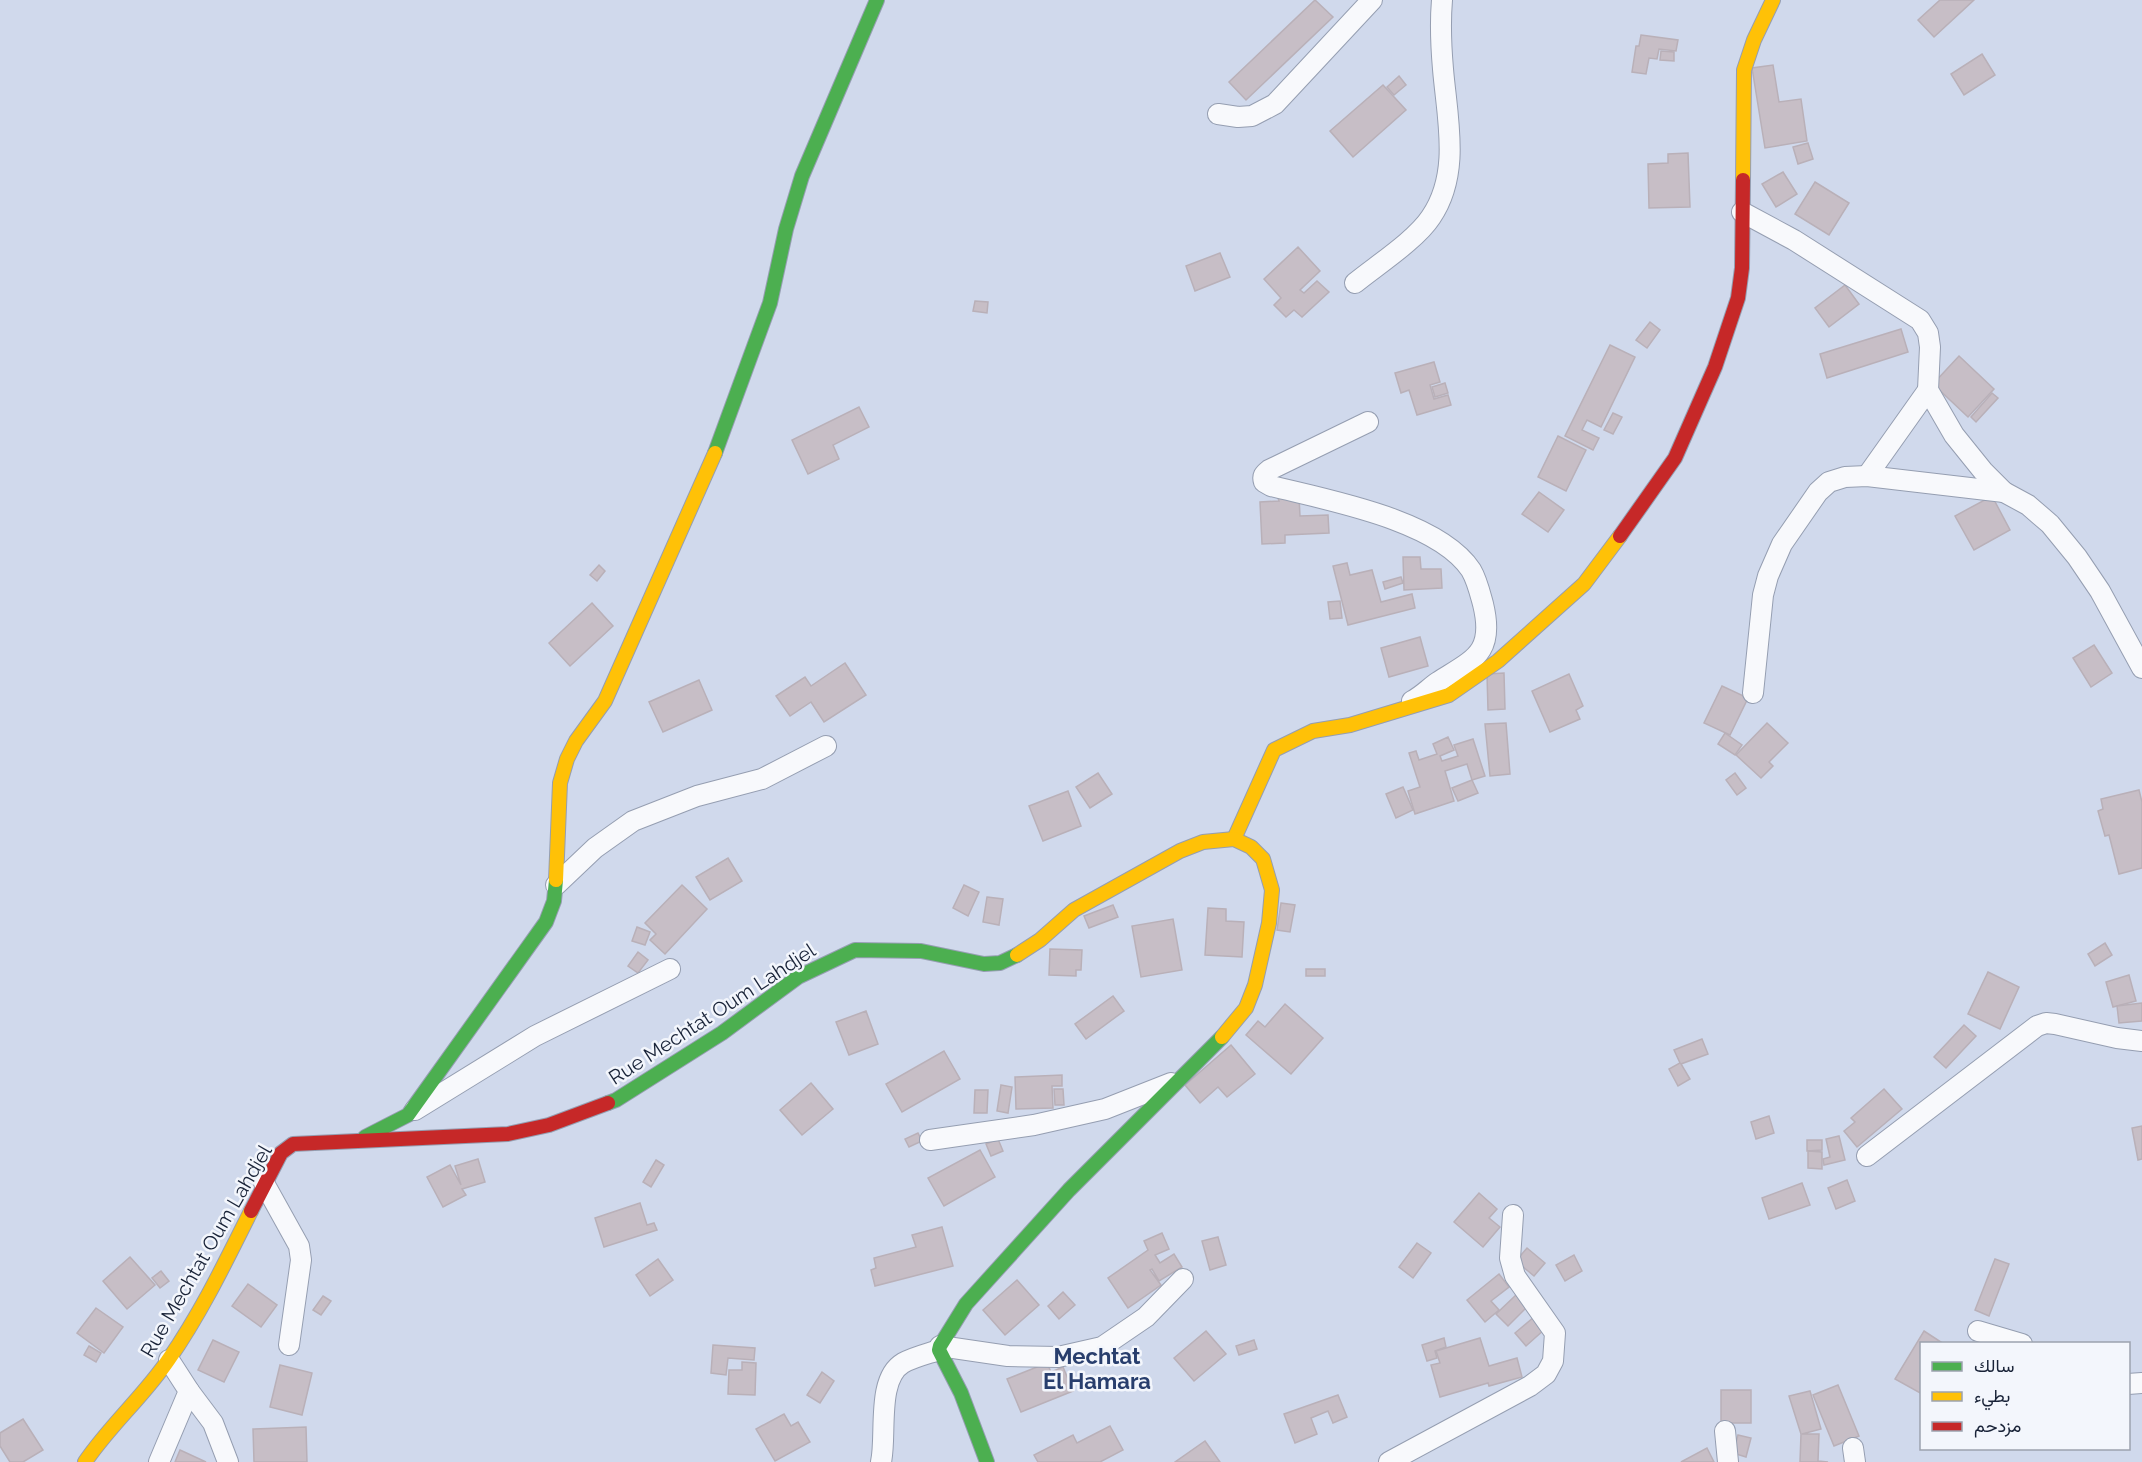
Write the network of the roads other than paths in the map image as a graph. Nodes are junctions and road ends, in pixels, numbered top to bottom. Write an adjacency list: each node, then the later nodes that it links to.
1 (877, 0): 17 (street)
2 (1372, 0): 5 (street)
3 (1442, 0): 7 (street)
4 (1773, 0): 6 (street)
5 (1218, 114)
6 (1742, 212): 8 (street); 14 (street)
7 (1355, 283)
8 (1928, 390): 10 (street); 11 (street)
9 (1368, 422): 14 (street)
10 (1867, 476): 11 (street); 13 (street)
11 (2004, 492): 12 (street)
12 (2142, 668)
13 (1753, 693)
14 (1389, 714): 16 (street)
15 (825, 746): 17 (street)
16 (1234, 839): 20 (street); 23 (street, Rue Mechtat Oum Lahdjel)
17 (556, 885): 21 (street)
18 (670, 969): 21 (street)
19 (2142, 1041): 24 (street)
20 (1176, 1081): 22 (street); 31 (street)
21 (408, 1115): 23 (street)
22 (930, 1140)
23 (356, 1142): 25 (street, Rue Mechtat Oum Lahdjel)
24 (1866, 1156)
25 (264, 1183): 30 (street); 32 (street, Rue Mechtat Oum Lahdjel)
26 (1513, 1215): 40 (street)
27 (1183, 1279): 31 (street)
28 (1978, 1331): 29 (street)
29 (2015, 1342)
30 (289, 1345)
31 (939, 1348): 38 (street); 39 (street)
32 (169, 1360): 33 (street); 35 (street, Rue Mechtat Oum Lahdjel)
33 (189, 1391): 36 (street); 37 (street)
34 (1725, 1431): 41 (street)
35 (85, 1462)
36 (159, 1462)
37 (228, 1462)
38 (881, 1462)
39 (987, 1462)
40 (1389, 1462)
41 (1728, 1462)

